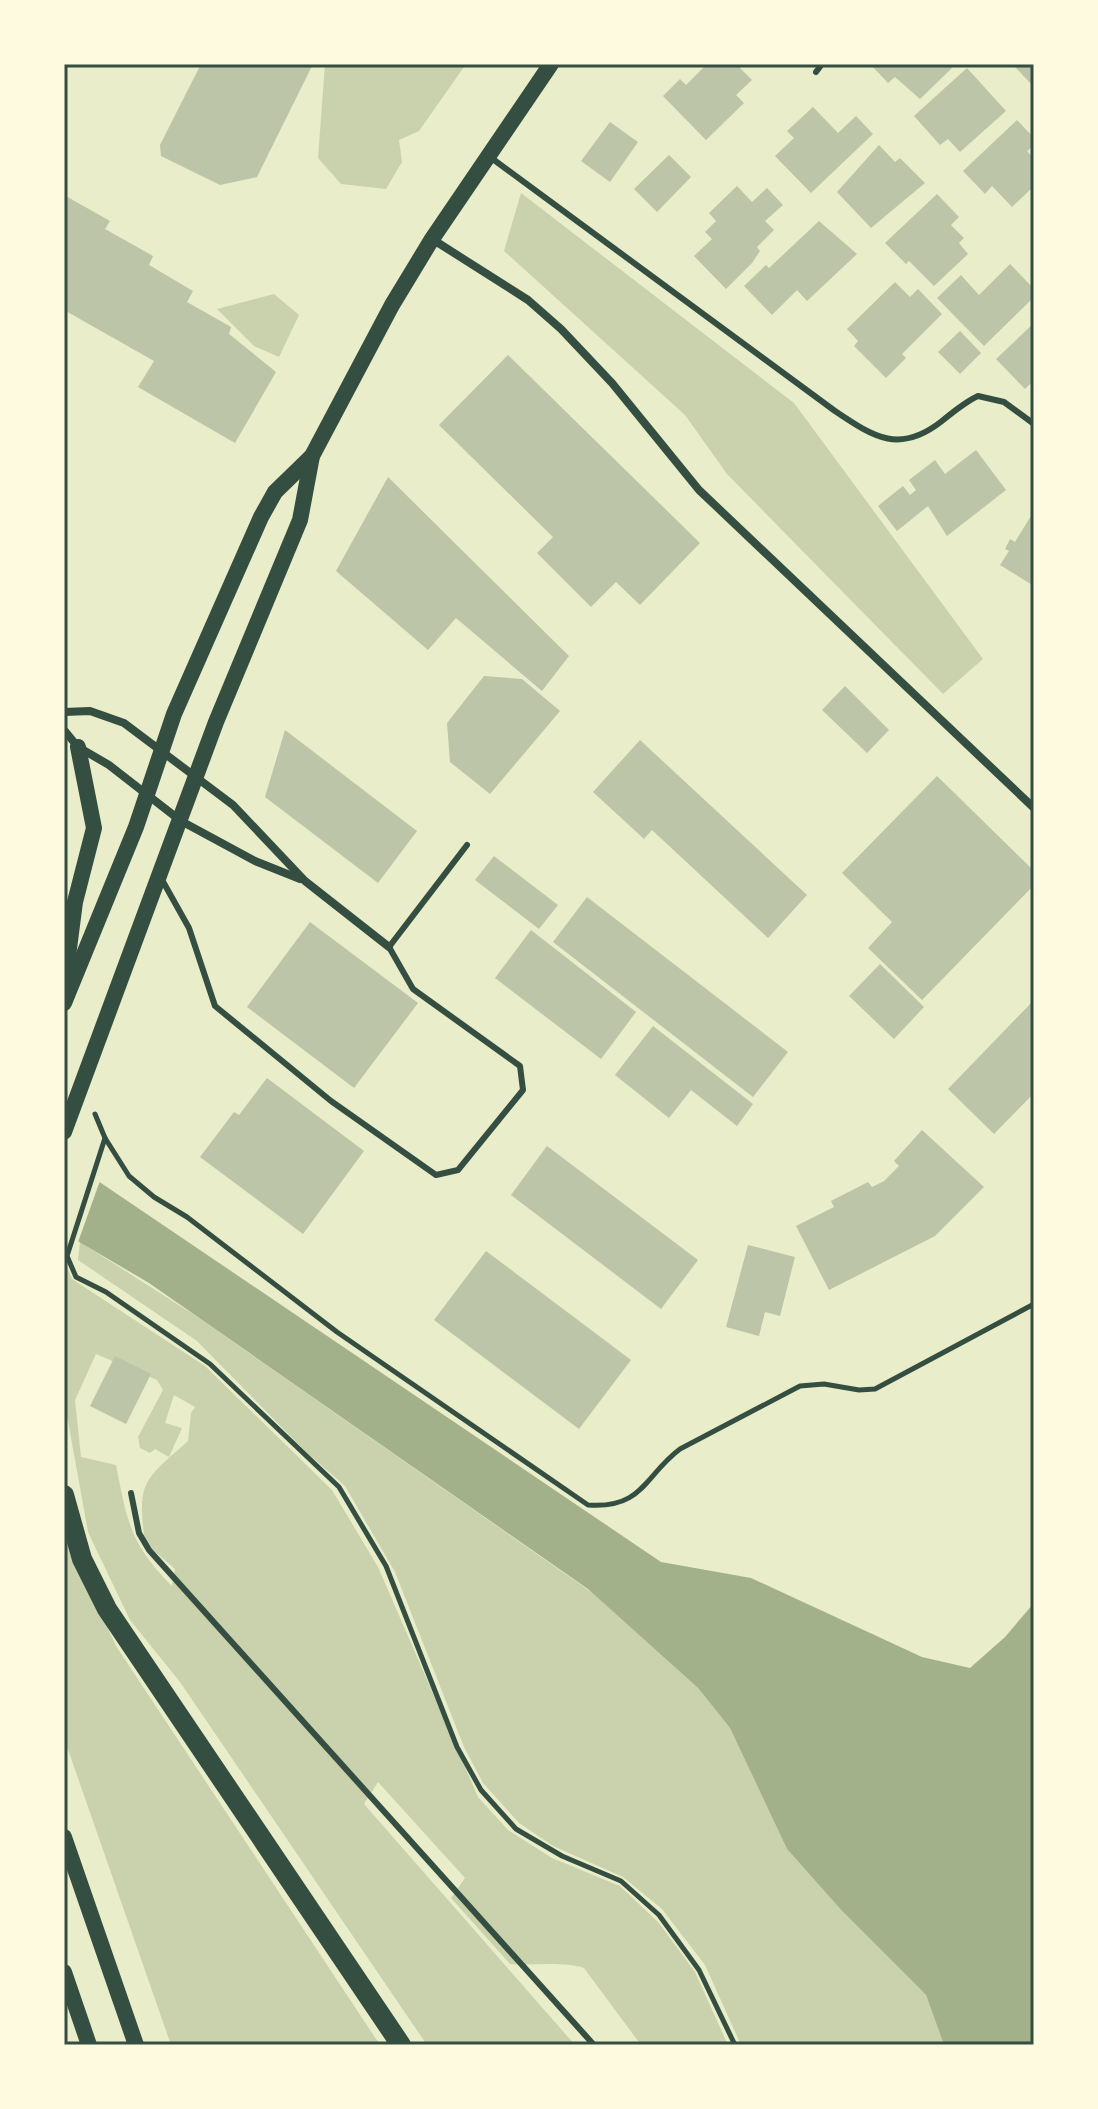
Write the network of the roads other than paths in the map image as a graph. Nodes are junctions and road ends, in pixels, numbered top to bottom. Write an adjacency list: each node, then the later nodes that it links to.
1 (551, 64): 4 (main road)
2 (822, 64): 3 (lane)
3 (816, 72)
4 (487, 155): 5 (main road); 6 (lane)
5 (432, 239): 7 (main road); 14 (street)
6 (1034, 424)
7 (312, 456): 11 (main road); 12 (main road)
8 (64, 712): 11 (street)
9 (64, 730): 10 (street)
10 (78, 747): 13 (street); 20 (main road)
11 (162, 751): 12 (street); 13 (main road)
12 (196, 778): 15 (main road); 18 (street)
13 (146, 794): 15 (street); 21 (main road)
14 (1034, 808)
15 (181, 821): 17 (main road); 18 (street)
16 (467, 845): 19 (lane)
17 (161, 878): 19 (lane); 22 (main road)
18 (305, 881): 19 (street)
19 (389, 947)
20 (64, 988)
21 (64, 1003)
22 (65, 1128)
23 (131, 1493): 30 (lane)
24 (64, 1495): 29 (highway)
25 (64, 1837): 28 (main road)
26 (64, 1972): 27 (main road)
27 (89, 2045)
28 (136, 2045)
29 (401, 2045)
30 (594, 2045)

